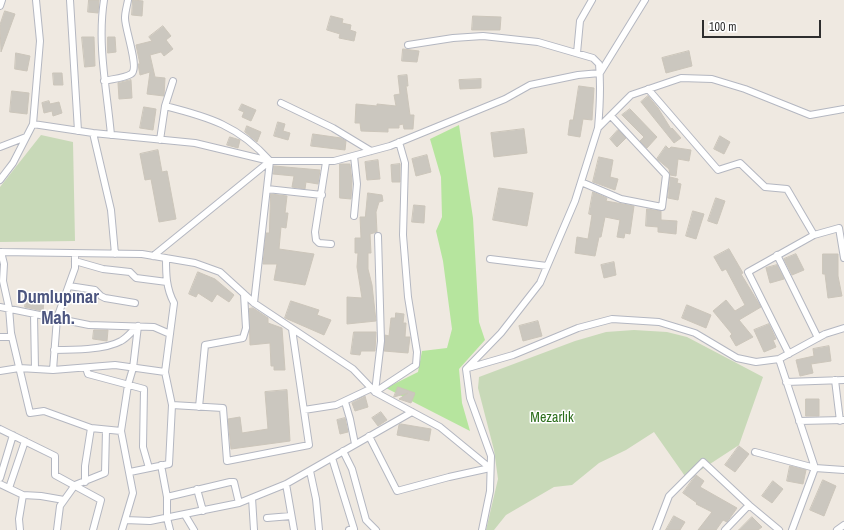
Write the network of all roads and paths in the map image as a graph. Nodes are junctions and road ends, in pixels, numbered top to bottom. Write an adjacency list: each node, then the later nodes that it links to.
1 (2, 0): 8 (street)
2 (36, 0): 19 (street)
3 (70, 0): 21 (street)
4 (104, 0): 12 (street)
5 (128, 0): 12 (street)
6 (592, 0): 10 (street)
7 (645, 0): 11 (street)
8 (0, 6)
9 (408, 45): 10 (street)
10 (577, 53): 11 (street)
11 (600, 73): 20 (street); 26 (street)
12 (104, 81): 23 (street)
13 (173, 81): 16 (street)
14 (648, 89): 17 (street); 18 (street); 37 (street)
15 (281, 103): 28 (street)
16 (164, 106): 25 (street); 30 (street)
17 (844, 109)
18 (611, 116): 20 (street); 33 (street)
19 (33, 124): 21 (street); 24 (street)
20 (598, 128): 33 (street)
21 (78, 130): 22 (street)
22 (92, 133): 23 (street); 42 (street)
23 (111, 135): 25 (street)
24 (26, 137): 27 (street); 32 (street)
25 (160, 140): 30 (street)
26 (399, 142): 28 (street); 81 (street)
27 (0, 147)
28 (371, 151): 29 (street)
29 (354, 156): 31 (street); 36 (street)
30 (270, 161): 31 (street); 34 (street); 44 (street)
31 (326, 162): 35 (street)
32 (0, 180)
33 (581, 182): 49 (street)
34 (267, 189): 35 (street); 54 (street)
35 (322, 195): 39 (street)
36 (354, 216)
37 (814, 235): 43 (street); 46 (street)
38 (378, 236): 81 (street)
39 (331, 244)
40 (0, 252): 41 (street); 56 (street)
41 (75, 254): 42 (street); 48 (street)
42 (115, 254): 44 (street)
43 (777, 255): 65 (street); 67 (street)
44 (153, 256): 45 (street)
45 (166, 258): 50 (street); 52 (street)
46 (844, 258)
47 (490, 259): 49 (street)
48 (75, 261): 50 (street); 51 (street)
49 (547, 266): 73 (street)
50 (167, 282): 62 (street)
51 (70, 286): 53 (street); 58 (street)
52 (244, 294): 54 (street); 84 (street)
53 (136, 303)
54 (254, 303): 61 (street)
55 (0, 307): 56 (street)
56 (9, 308): 57 (street); 64 (street)
57 (34, 314): 58 (street); 72 (street)
58 (57, 318): 59 (street); 66 (street)
59 (138, 326): 62 (street); 66 (street); 71 (street)
60 (844, 328): 65 (street)
61 (292, 329): 81 (street); 85 (street)
62 (170, 334): 76 (street)
63 (0, 337): 64 (street)
64 (12, 337): 69 (street)
65 (818, 338): 67 (street)
66 (54, 350): 74 (street)
67 (789, 354): 68 (street)
68 (778, 359): 73 (street); 79 (street)
69 (19, 368): 72 (street); 75 (street); 89 (street)
70 (86, 368): 71 (street); 74 (street); 80 (street)
71 (133, 368): 76 (street); 80 (street)
72 (35, 369): 74 (street)
73 (466, 369): 102 (street)
74 (54, 370)
75 (0, 371)
76 (165, 372): 83 (street)
77 (835, 380): 78 (street); 79 (street); 87 (street)
78 (844, 380)
79 (786, 382): 88 (street)
80 (128, 385): 92 (street); 101 (street)
81 (374, 390): 82 (street); 86 (street)
82 (345, 402): 85 (street); 96 (street)
83 (172, 405): 84 (street); 100 (street)
84 (199, 407): 85 (street)
85 (304, 410)
86 (412, 412): 94 (street); 102 (street)
87 (842, 420): 88 (street)
88 (799, 421): 103 (street)
89 (91, 428): 91 (street); 108 (street)
90 (0, 429): 93 (street)
91 (106, 430): 92 (street); 108 (street)
92 (121, 431): 106 (street)
93 (13, 435): 95 (street); 107 (street)
94 (369, 436): 96 (street); 102 (street)
95 (25, 441): 111 (street); 112 (street)
96 (355, 444): 97 (street)
97 (343, 451): 99 (street); 137 (street)
98 (755, 452): 103 (street)
99 (332, 458): 105 (street); 136 (street)
100 (161, 465): 101 (street); 115 (street)
101 (149, 468): 106 (street)
102 (490, 468): 138 (street)
103 (815, 468): 104 (street); 142 (street)
104 (844, 470)
105 (310, 471): 110 (street); 135 (street)
106 (130, 472): 125 (street)
107 (0, 478)
108 (85, 482): 111 (street)
109 (0, 484): 112 (street)
110 (286, 484): 116 (street); 122 (street)
111 (75, 485): 117 (street); 129 (street)
112 (9, 488): 114 (street)
113 (197, 489): 115 (street); 118 (street); 120 (street)
114 (23, 496): 117 (street); 127 (street)
115 (167, 497): 123 (street)
116 (252, 498): 118 (street); 133 (street)
117 (64, 500): 128 (street)
118 (239, 503): 120 (street)
119 (749, 505): 139 (street); 140 (street); 141 (street)
120 (203, 511): 121 (street)
121 (185, 515): 123 (street); 132 (street)
122 (291, 516): 124 (street); 134 (street)
123 (167, 518): 125 (street); 131 (street)
124 (267, 518)
125 (125, 520): 130 (street)
126 (844, 525): 143 (street)
127 (20, 530)
128 (58, 530)
129 (93, 530)
130 (122, 530)
131 (170, 530)
132 (194, 530)
133 (254, 530)
134 (294, 530)
135 (319, 530)
136 (349, 530)
137 (376, 530)
138 (482, 530)
139 (656, 530)
140 (725, 530)
141 (780, 530)
142 (792, 530)
143 (837, 530)

